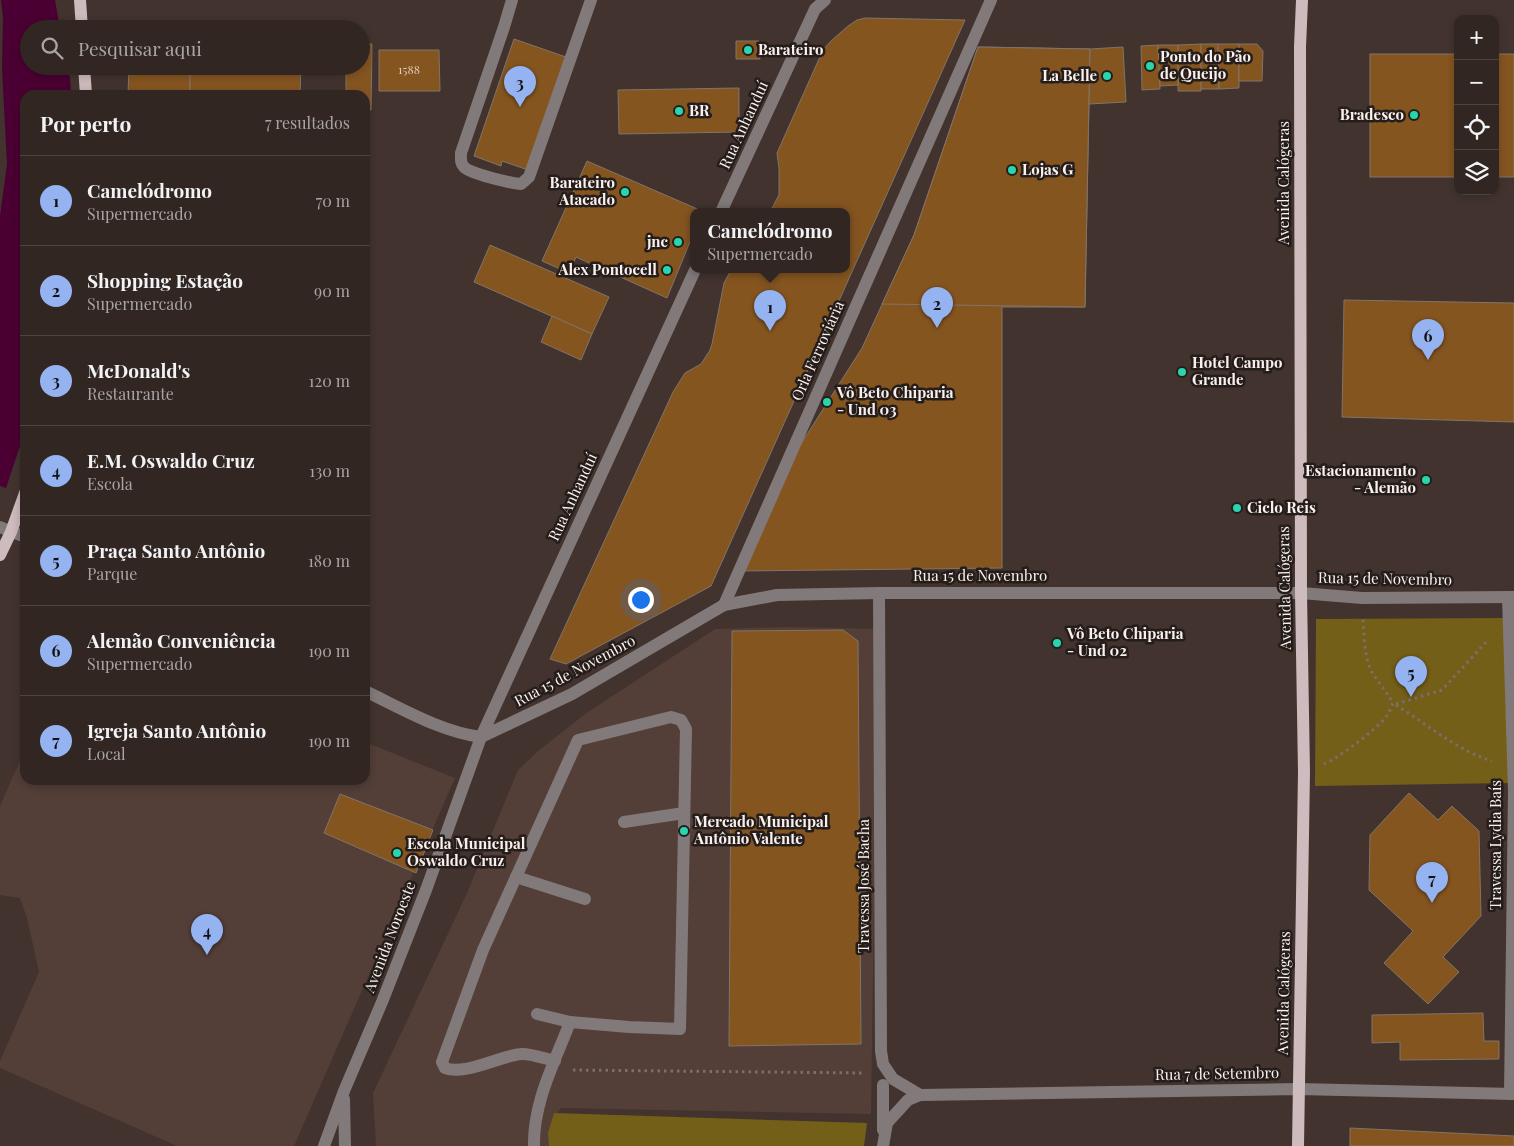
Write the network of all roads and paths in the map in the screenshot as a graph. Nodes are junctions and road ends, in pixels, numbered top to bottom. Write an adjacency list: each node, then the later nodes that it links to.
1 (80, 0): 7 (main road)
2 (512, 0): 3 (street)
3 (591, 0)
4 (825, 0): 10 (street, Rua Anhanduí)
5 (991, 0): 20 (street, Orla Ferroviária)
6 (1302, 0): 17 (main road, Avenida Calógeras)
7 (81, 20)
8 (85, 75): 9 (main road)
9 (86, 90)
10 (724, 208)
11 (694, 273): 24 (street, Rua Anhanduí)
12 (20, 502): 13 (main road)
13 (6, 529): 14 (street); 15 (main road)
14 (20, 535)
15 (0, 555)
16 (879, 592): 17 (street, Rua 15 de Novembro); 20 (street, Rua 15 de Novembro); 34 (street, Travessa José Bacha)
17 (1301, 593): 19 (street, Rua 15 de Novembro); 26 (main road, Avenida Calógeras)
18 (1511, 597): 19 (street, Rua 15 de Novembro); 38 (street, Travessa Lydia Baís)
19 (1362, 598): 23 (path)
20 (724, 605): 24 (street, Rua 15 de Novembro)
21 (1490, 638): 23 (path)
22 (370, 693): 24 (street)
23 (1394, 704): 25 (path); 26 (path)
24 (481, 737): 37 (street, Avenida Noroeste)
25 (1499, 763)
26 (1304, 772): 36 (main road, Avenida Calógeras)
27 (684, 814): 28 (street); 29 (street); 32 (street)
28 (624, 822)
29 (516, 877): 30 (street); 33 (street)
30 (585, 899)
31 (537, 1014): 32 (street)
32 (570, 1022): 33 (street)
33 (554, 1065): 34 (path); 43 (street)
34 (889, 1073): 39 (street)
35 (883, 1085): 40 (street)
36 (1298, 1089): 38 (street, Rua 7 de Setembro); 39 (street, Rua 7 de Setembro); 44 (main road, Avenida Calógeras)
37 (344, 1091): 41 (street, Avenida Noroeste); 42 (street, Avenida Noroeste)
38 (1512, 1094)
39 (920, 1095): 40 (street)
40 (883, 1142)
41 (324, 1146)
42 (345, 1146)
43 (534, 1146)
44 (1298, 1146)

